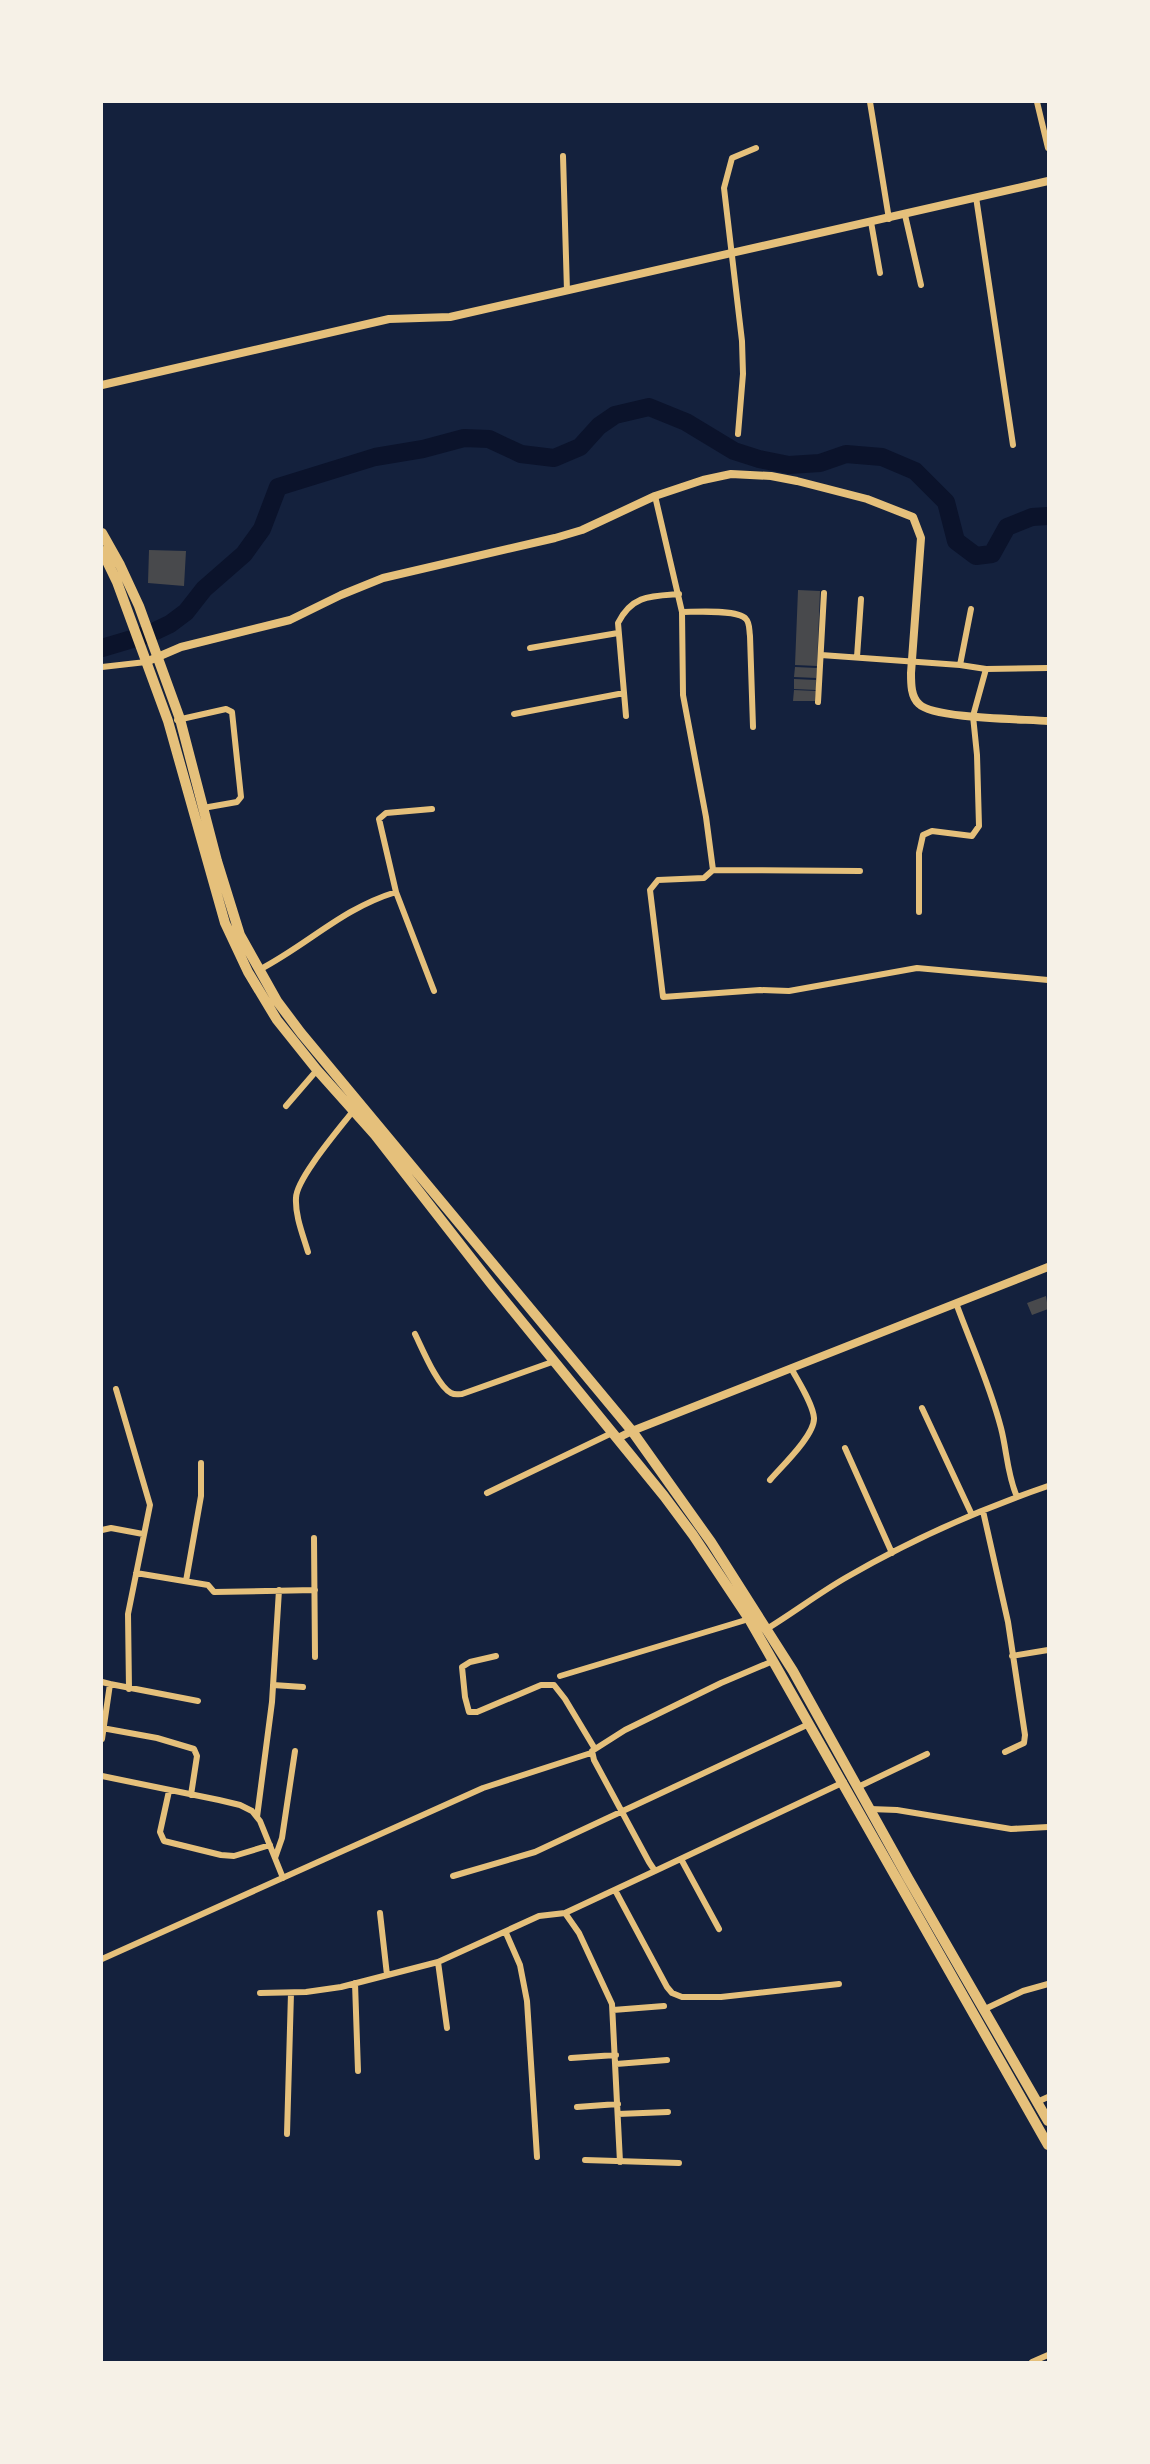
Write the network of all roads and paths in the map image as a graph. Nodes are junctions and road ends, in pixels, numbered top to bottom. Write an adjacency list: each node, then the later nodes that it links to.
1 (870, 102): 9 (street)
2 (1037, 102): 4 (street)
3 (756, 148): 11 (street)
4 (1048, 148)
5 (563, 156): 14 (street)
6 (1048, 181): 7 (street)
7 (976, 197): 8 (street); 17 (street)
8 (905, 215): 9 (street); 13 (street)
9 (889, 219): 10 (street)
10 (871, 222): 11 (street); 12 (street)
11 (733, 252): 14 (street); 16 (street)
12 (880, 273)
13 (921, 285)
14 (567, 291): 15 (street)
15 (102, 385)
16 (738, 434)
17 (1013, 444)
18 (655, 496): 22 (street); 29 (street); 32 (street)
19 (102, 533): 20 (highway)
20 (105, 554): 26 (highway)
21 (824, 593): 30 (street)
22 (679, 594): 25 (street); 27 (street)
23 (861, 599): 31 (street)
24 (971, 609): 34 (street)
25 (682, 612): 46 (street); 49 (street)
26 (140, 625): 29 (highway); 33 (highway)
27 (618, 633): 28 (street); 38 (street)
28 (530, 648)
29 (155, 651): 33 (street); 43 (highway)
30 (821, 655): 31 (street); 39 (street)
31 (857, 657): 32 (street)
32 (911, 661): 34 (street); 42 (street)
33 (146, 662): 35 (street); 45 (highway)
34 (960, 664): 37 (street)
35 (102, 667)
36 (1048, 668): 37 (street)
37 (986, 669): 42 (street)
38 (624, 693): 40 (street); 41 (street)
39 (818, 702)
40 (514, 715)
41 (626, 716)
42 (973, 716): 44 (street); 52 (street)
43 (180, 719): 45 (street); 47 (highway); 47 (street)
44 (1048, 721)
45 (169, 724): 56 (highway)
46 (753, 727)
47 (203, 808): 53 (highway)
48 (432, 809): 51 (street)
49 (713, 870): 50 (street); 54 (street)
50 (860, 871)
51 (396, 892): 53 (street); 55 (street)
52 (919, 912)
53 (258, 970): 67 (highway)
54 (1048, 980)
55 (434, 991)
56 (317, 1070): 57 (street); 58 (highway)
57 (286, 1106)
58 (354, 1111): 59 (street); 63 (highway)
59 (308, 1252)
60 (1048, 1267): 61 (street)
61 (956, 1303): 64 (street); 74 (street)
62 (415, 1334): 63 (street)
63 (555, 1361): 68 (highway)
64 (791, 1367): 67 (street); 71 (street)
65 (116, 1389): 78 (street)
66 (922, 1408): 76 (street)
67 (632, 1431): 68 (street); 86 (highway)
68 (616, 1435): 73 (street); 85 (highway)
69 (845, 1448): 80 (street)
70 (201, 1463): 82 (street)
71 (770, 1480)
72 (1048, 1486): 74 (street)
73 (487, 1493)
74 (1017, 1497): 75 (street)
75 (983, 1511): 76 (street); 89 (street)
76 (972, 1515): 80 (street)
77 (102, 1530): 78 (street)
78 (143, 1534): 81 (street)
79 (314, 1538): 84 (street)
80 (892, 1553): 86 (street)
81 (136, 1573): 82 (street); 97 (street)
82 (186, 1581): 83 (street)
83 (279, 1590): 84 (street); 95 (street)
84 (315, 1590): 90 (street)
85 (749, 1619): 86 (highway); 92 (street)
86 (762, 1631): 91 (highway); 107 (highway)
87 (1048, 1650): 89 (street)
88 (496, 1656): 103 (street)
89 (1012, 1656): 104 (street)
90 (315, 1657)
91 (773, 1661): 99 (highway); 103 (street)
92 (561, 1676)
93 (102, 1682): 94 (street)
94 (110, 1684): 97 (street); 100 (street)
95 (273, 1685): 96 (street); 112 (street)
96 (303, 1687)
97 (130, 1689): 98 (street)
98 (198, 1702)
99 (809, 1724): 107 (highway); 111 (street)
100 (102, 1729): 101 (street); 109 (street)
101 (102, 1739)
102 (295, 1751): 115 (street)
103 (593, 1751): 111 (street); 119 (street)
104 (1005, 1752)
105 (928, 1754): 107 (street)
106 (102, 1776): 108 (street)
107 (851, 1783): 110 (highway); 116 (street); 149 (highway)
108 (169, 1791): 109 (street); 114 (street)
109 (191, 1795): 112 (street)
110 (870, 1809): 113 (street); 135 (highway)
111 (621, 1810): 117 (street); 118 (street)
112 (257, 1816): 114 (street)
113 (1048, 1828)
114 (270, 1845): 115 (street)
115 (275, 1858): 119 (street)
116 (681, 1859): 117 (street); 123 (street)
117 (654, 1871): 120 (street)
118 (453, 1876)
119 (283, 1878): 125 (street)
120 (615, 1890): 122 (street); 129 (street)
121 (380, 1913): 127 (street)
122 (565, 1913): 124 (street); 134 (street)
123 (719, 1928)
124 (506, 1933): 126 (street); 150 (street)
125 (102, 1959)
126 (438, 1962): 127 (street); 136 (street)
127 (387, 1975): 128 (street)
128 (355, 1983): 132 (street); 141 (street)
129 (839, 1984)
130 (1048, 1984): 135 (street)
131 (260, 1993): 132 (street)
132 (291, 1993): 148 (street)
133 (664, 2006): 134 (street)
134 (613, 2010): 137 (street)
135 (985, 2010): 142 (highway)
136 (447, 2028)
137 (616, 2055): 138 (street); 140 (street)
138 (571, 2058)
139 (667, 2060): 140 (street)
140 (616, 2064): 143 (street)
141 (358, 2071)
142 (1043, 2100): 147 (highway)
143 (618, 2104): 144 (street); 146 (street)
144 (577, 2107)
145 (668, 2112): 146 (street)
146 (618, 2114): 152 (street)
147 (1048, 2122)
148 (287, 2134)
149 (1048, 2145)
150 (537, 2157)
151 (585, 2160): 152 (street)
152 (620, 2162): 153 (street)
153 (679, 2163)
154 (1048, 2355): 155 (street)
155 (1032, 2362)

